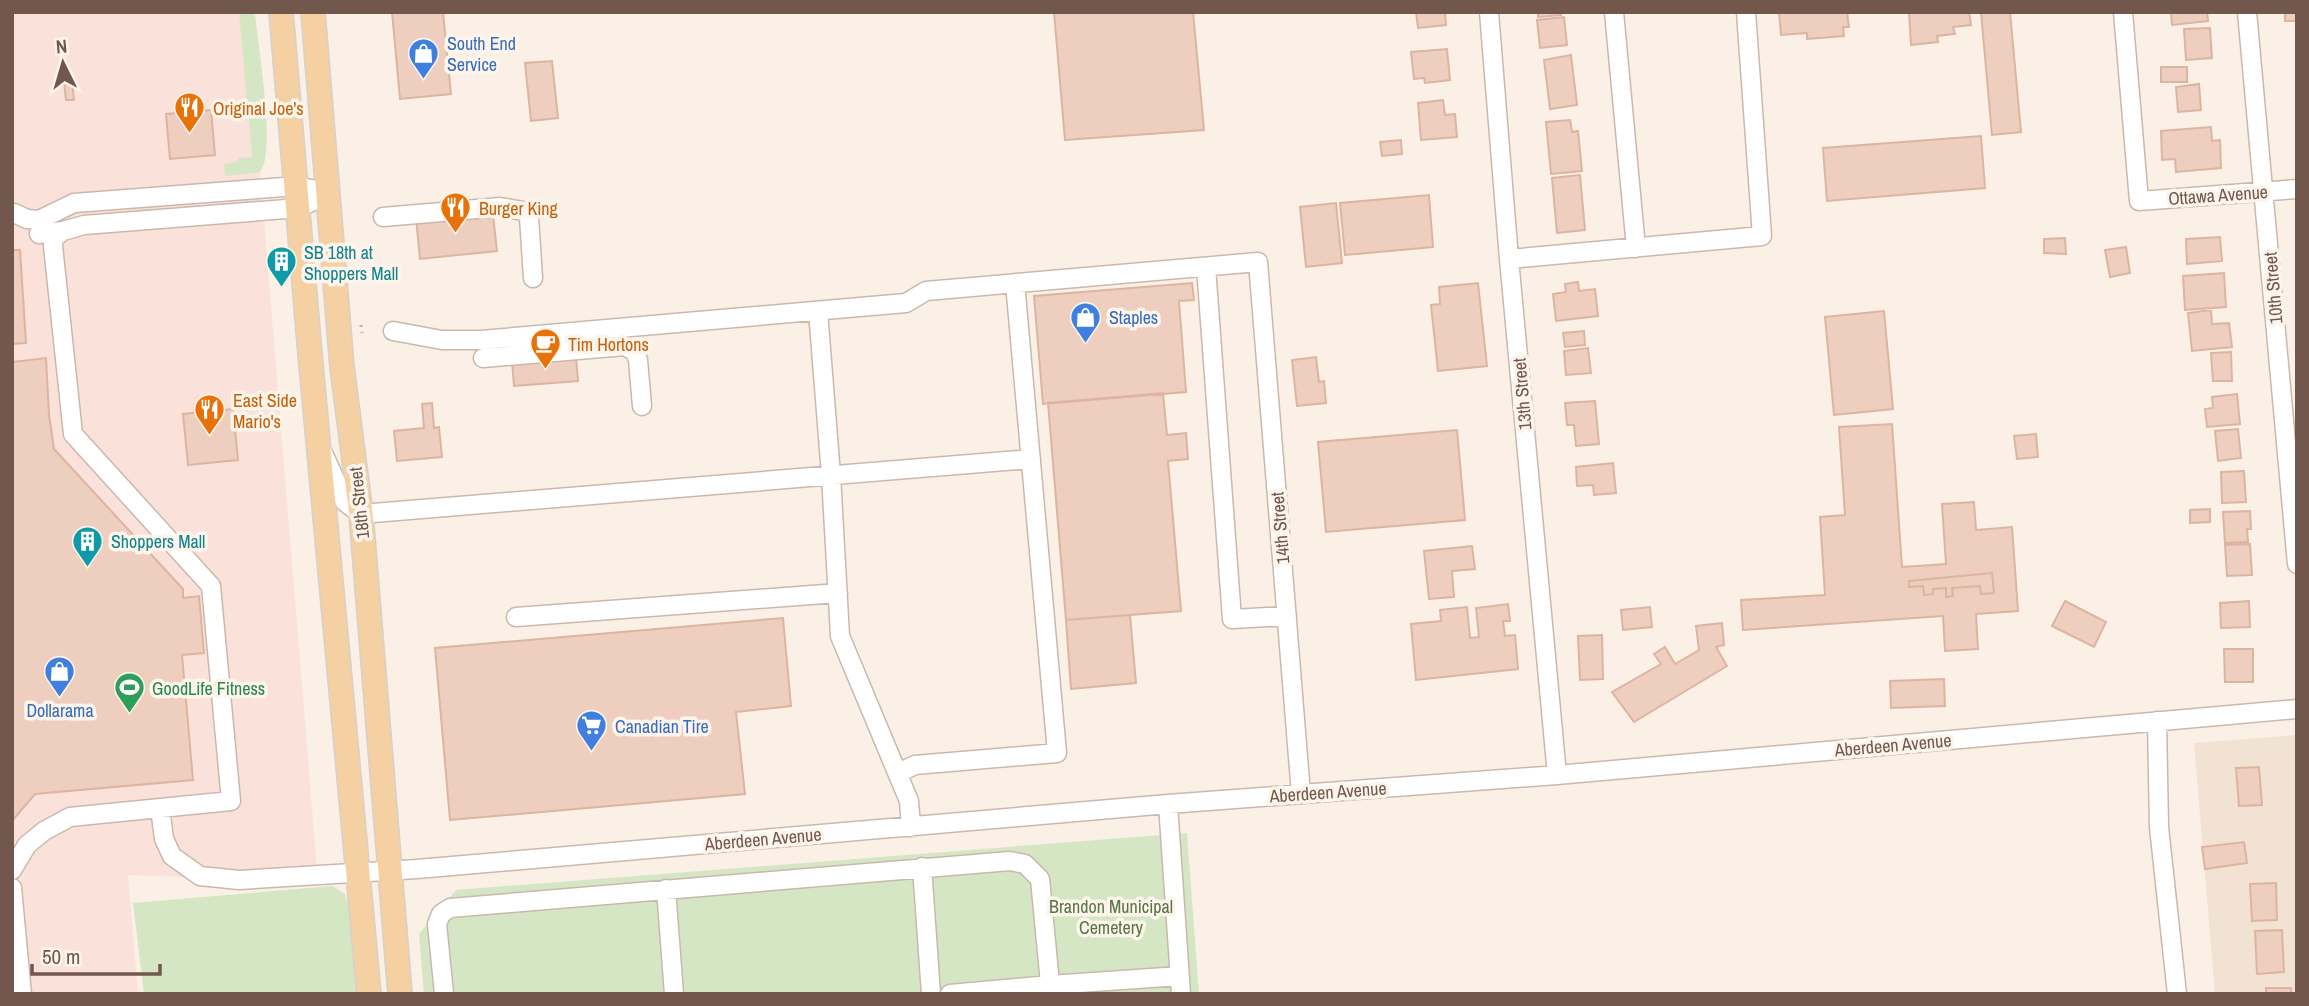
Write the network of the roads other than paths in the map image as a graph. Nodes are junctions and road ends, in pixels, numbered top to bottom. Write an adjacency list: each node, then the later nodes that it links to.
1 (281, 12): 11 (main road, 18th Street)
2 (313, 12): 10 (main road, 18th Street)
3 (1489, 12): 19 (street, 13th Street)
4 (1614, 12): 17 (street)
5 (1746, 12): 17 (street)
6 (2123, 12): 9 (street, Ottawa Avenue)
7 (2247, 12): 9 (street, 10th Street)
8 (2297, 189): 9 (street, Ottawa Avenue)
9 (2264, 192): 31 (street, 10th Street)
10 (329, 193): 11 (street); 30 (main road, 18th Street)
11 (298, 197): 13 (street); 15 (street); 27 (main road, 18th Street)
12 (13, 213): 13 (street); 16 (street)
13 (53, 213): 16 (street)
14 (383, 217): 21 (street)
15 (63, 231): 16 (street); 18 (street)
16 (38, 234): 18 (street)
17 (1636, 247): 19 (street)
18 (54, 250): 41 (street)
19 (1509, 259): 38 (street, 13th Street)
20 (1206, 267): 22 (street); 33 (street, 14th Street); 33 (street)
21 (533, 278)
22 (1015, 284): 23 (street); 28 (street)
23 (818, 311): 24 (street); 29 (street)
24 (393, 331)
25 (483, 358): 26 (street)
26 (642, 406)
27 (317, 435): 30 (street); 46 (main road, 18th Street)
28 (1031, 458): 29 (street); 37 (street)
29 (831, 475): 30 (street); 32 (street)
30 (361, 514): 45 (main road, 18th Street)
31 (2297, 564)
32 (838, 593): 34 (street); 37 (street)
33 (1287, 616): 39 (street, 14th Street)
34 (516, 617)
35 (2297, 709): 36 (street, Aberdeen Avenue)
36 (2157, 721): 38 (street, Aberdeen Avenue); 58 (street)
37 (898, 774): 42 (street)
38 (1558, 775): 39 (street, Aberdeen Avenue)
39 (1301, 794): 40 (street, Aberdeen Avenue)
40 (1168, 804): 42 (street, Aberdeen Avenue); 49 (street)
41 (160, 808): 44 (street); 46 (street, Aberdeen Avenue)
42 (911, 827): 45 (street, Aberdeen Avenue)
43 (922, 867): 48 (street); 50 (street); 56 (street)
44 (12, 870)
45 (389, 870): 46 (street, Aberdeen Avenue); 53 (main road, 18th Street)
46 (358, 872): 52 (main road, 18th Street)
47 (12, 888): 51 (street)
48 (666, 889): 54 (street); 55 (street)
49 (1180, 985): 50 (street)
50 (1050, 989): 57 (street)
51 (22, 994)
52 (369, 994)
53 (400, 994)
54 (444, 994)
55 (674, 994)
56 (931, 994)
57 (950, 994)
58 (2177, 994)

